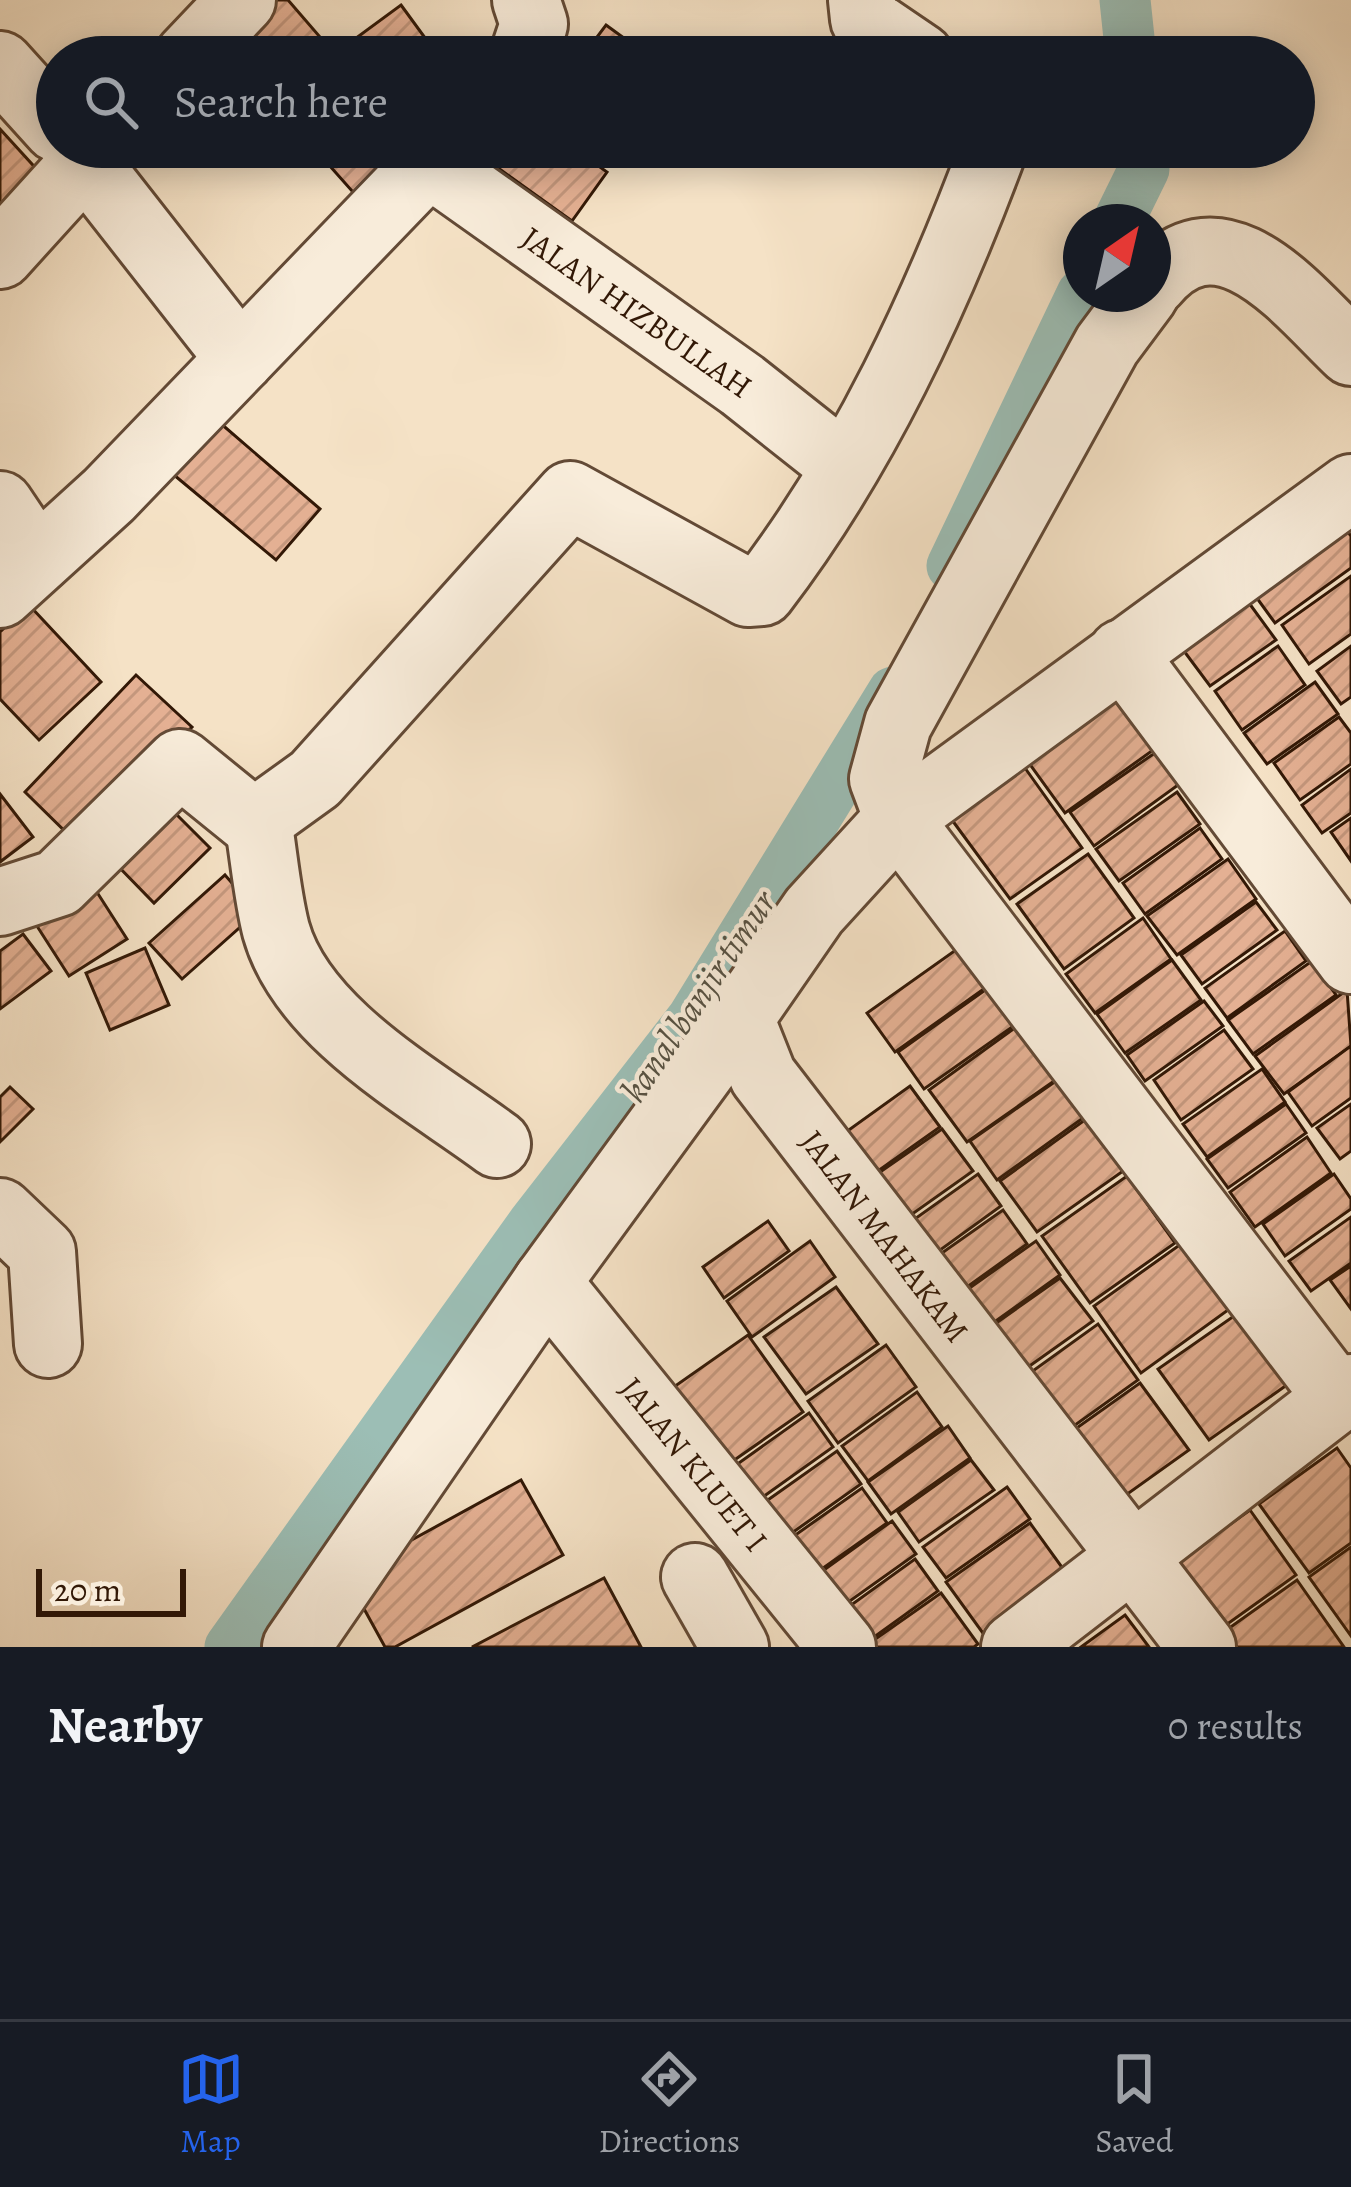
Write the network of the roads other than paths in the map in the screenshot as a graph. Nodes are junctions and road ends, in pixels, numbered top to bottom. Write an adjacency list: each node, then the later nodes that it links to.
1 (242, 0): 4 (street)
2 (526, 0): 5 (street)
3 (862, 0): 6 (street)
4 (208, 36)
5 (530, 36)
6 (889, 36)
7 (0, 65): 8 (street)
8 (36, 102)
9 (62, 168): 14 (street)
10 (95, 168): 18 (street)
11 (423, 168): 18 (street)
12 (453, 168): 19 (street, JALAN HIZBULLAH)
13 (986, 168): 19 (street)
14 (0, 255)
15 (1171, 270): 17 (street)
16 (1131, 312): 24 (street)
17 (1351, 352)
18 (239, 359): 22 (street)
19 (843, 464): 25 (street)
20 (1351, 488): 23 (street)
21 (0, 505): 22 (street)
22 (18, 578)
23 (1122, 653): 24 (street); 27 (street)
24 (898, 819): 28 (street); 33 (street)
25 (258, 820): 26 (street); 29 (street)
26 (0, 902)
27 (1351, 960)
28 (740, 1018): 31 (street); 34 (street, JALAN MAHAKAM)
29 (497, 1144)
30 (0, 1212): 32 (street)
31 (547, 1282): 36 (street); 38 (street, JALAN KLUET I)
32 (48, 1343)
33 (1344, 1393): 34 (street)
34 (1130, 1556): 39 (street); 40 (street, JALAN MAHAKAM)
35 (695, 1576): 37 (street)
36 (296, 1647)
37 (735, 1647)
38 (842, 1647)
39 (1015, 1647)
40 (1202, 1647)

